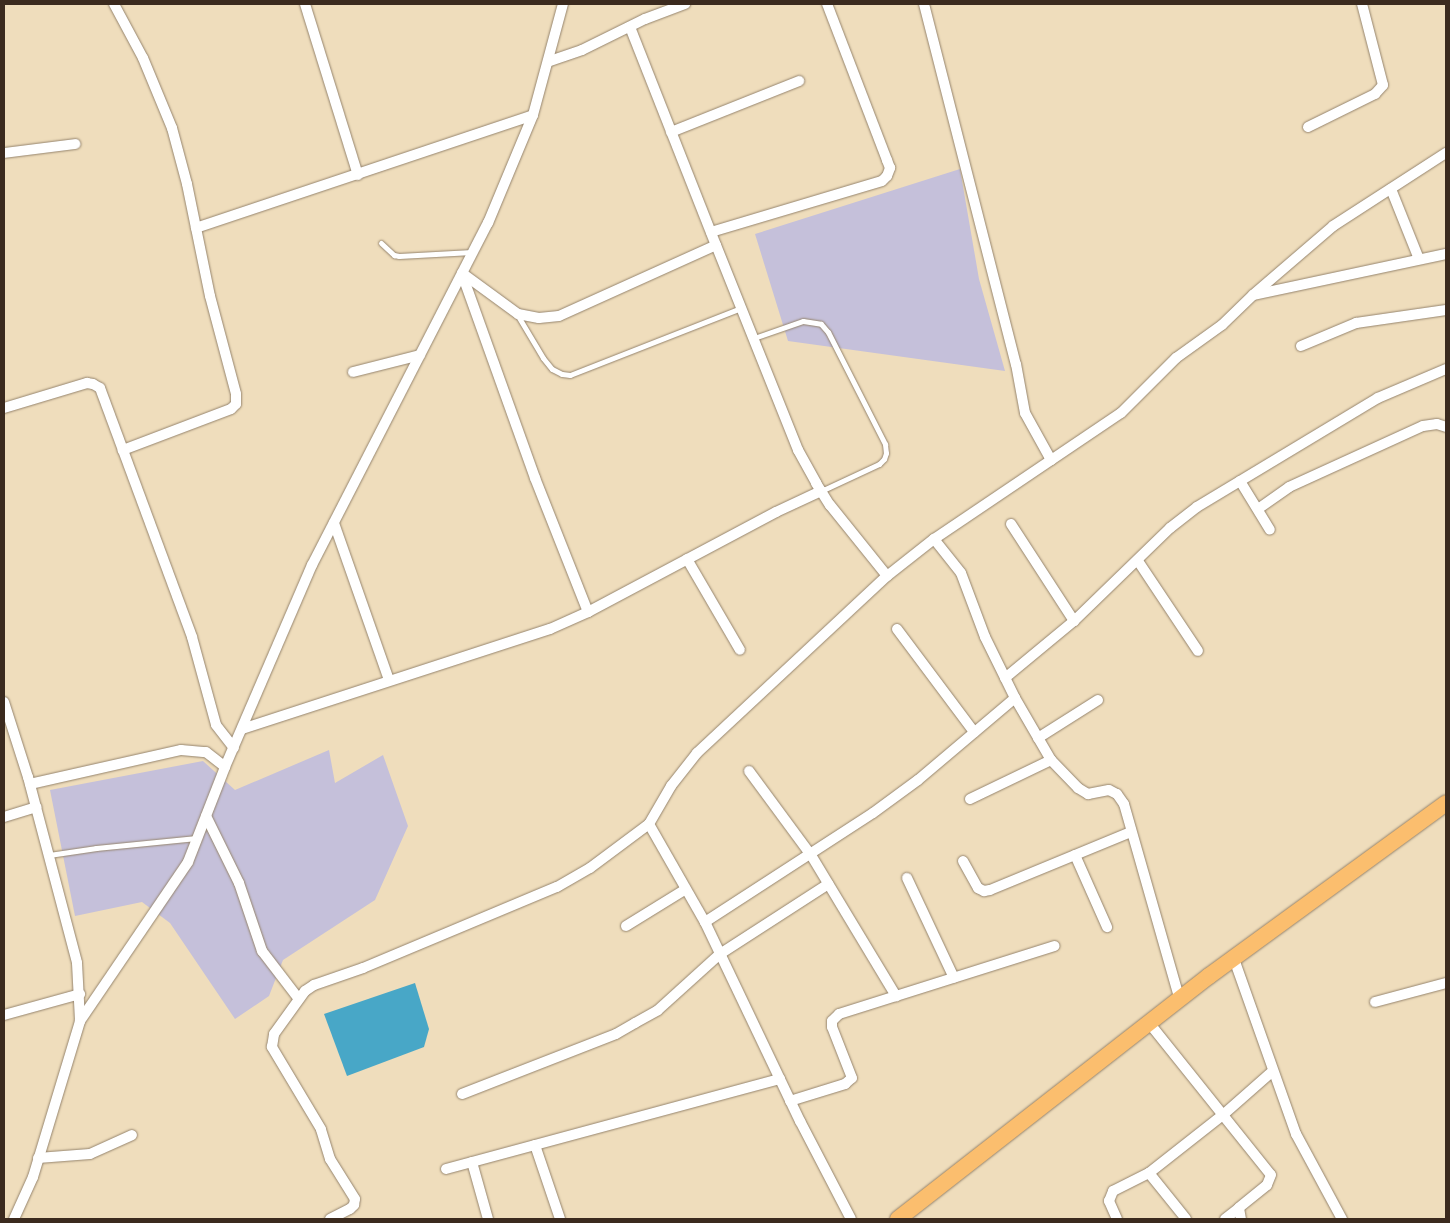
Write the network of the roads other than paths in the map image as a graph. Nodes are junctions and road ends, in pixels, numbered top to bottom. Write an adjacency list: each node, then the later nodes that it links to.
1 (114, 4): 19 (street)
2 (305, 4): 17 (street)
3 (564, 4): 9 (street)
4 (685, 4): 8 (street)
5 (827, 4): 20 (street)
6 (924, 4): 39 (street)
7 (1362, 4): 12 (street)
8 (630, 27): 9 (street); 13 (street)
9 (550, 60): 11 (street)
10 (799, 81): 13 (street)
11 (533, 115): 17 (street); 23 (street)
12 (1308, 127)
13 (671, 132): 20 (street)
14 (75, 144): 15 (street)
15 (4, 153)
16 (1446, 153): 18 (street)
17 (358, 175): 19 (street)
18 (1391, 189): 25 (street); 27 (street)
19 (196, 228): 38 (street)
20 (710, 232): 22 (street)
21 (381, 243): 23 (lane)
22 (716, 245): 28 (street); 30 (street)
23 (473, 252): 26 (street)
24 (1446, 254): 25 (street)
25 (1420, 259): 27 (street)
26 (462, 273): 30 (street); 33 (street); 50 (street)
27 (1254, 295): 39 (street)
28 (742, 308): 30 (lane); 31 (street)
29 (1446, 310): 32 (street)
30 (518, 314)
31 (754, 338): 41 (street); 41 (lane)
32 (1301, 346)
33 (420, 355): 35 (street); 43 (street)
34 (1446, 369): 40 (street)
35 (353, 372)
36 (4, 408): 38 (street)
37 (1446, 427): 42 (street)
38 (123, 450): 63 (street)
39 (1051, 460): 46 (street)
40 (1240, 481): 42 (street); 48 (street)
41 (821, 491): 47 (street); 49 (street)
42 (1258, 509): 45 (street)
43 (334, 523): 56 (street); 60 (street)
44 (1011, 524): 51 (street)
45 (1270, 530)
46 (934, 539): 49 (street); 55 (street)
47 (687, 559): 50 (street); 53 (street)
48 (1138, 561): 51 (street); 54 (street)
49 (888, 576): 73 (street)
50 (588, 612): 56 (street)
51 (1074, 621): 55 (street)
52 (897, 629): 61 (street)
53 (740, 650)
54 (1198, 651)
55 (1005, 678): 57 (street)
56 (389, 680): 60 (street)
57 (1015, 698): 61 (street); 62 (street)
58 (1098, 700): 62 (street)
59 (4, 702): 67 (street)
60 (242, 729): 63 (street)
61 (974, 732): 76 (street)
62 (1038, 738): 64 (street)
63 (234, 748): 65 (street)
64 (1051, 760): 68 (street); 74 (street)
65 (225, 767): 67 (street); 72 (street)
66 (749, 771): 76 (street)
67 (30, 784): 70 (street)
68 (970, 799)
69 (1446, 803): 88 (main road)
70 (36, 807): 71 (street); 78 (street)
71 (4, 816)
72 (206, 816): 75 (street); 93 (street)
73 (649, 824): 82 (street); 93 (street)
74 (1131, 832): 77 (street); 94 (street)
75 (197, 838): 78 (lane); 97 (street)
76 (810, 854): 81 (street); 83 (street)
77 (1075, 855): 79 (street); 85 (street)
78 (49, 856): 91 (street)
79 (963, 861)
80 (907, 878): 89 (street)
81 (828, 884): 87 (street); 92 (street)
82 (686, 889): 83 (street); 84 (street)
83 (705, 922): 87 (street)
84 (626, 926)
85 (1107, 927)
86 (1055, 946): 89 (street)
87 (720, 954): 100 (street); 101 (street)
88 (1234, 958): 94 (main road); 99 (street)
89 (954, 978): 92 (street)
90 (1446, 983): 95 (street)
91 (80, 994): 96 (street); 97 (street)
92 (896, 996): 102 (street)
93 (298, 998): 112 (street)
94 (1180, 1000): 98 (main road)
95 (1375, 1002)
96 (4, 1015)
97 (80, 1021): 106 (street)
98 (1150, 1024): 103 (street); 116 (main road)
99 (1273, 1072): 103 (street); 121 (street)
100 (780, 1079): 102 (street); 105 (street)
101 (462, 1094)
102 (790, 1101): 115 (street)
103 (1224, 1114): 109 (street); 110 (street)
104 (132, 1135): 106 (street)
105 (535, 1145): 107 (street); 114 (street)
106 (38, 1158): 111 (street)
107 (472, 1162): 108 (street); 113 (street)
108 (446, 1169)
109 (1149, 1173): 117 (street); 118 (street)
110 (1239, 1208): 119 (street); 120 (street)
111 (14, 1219)
112 (330, 1219)
113 (488, 1219)
114 (560, 1219)
115 (851, 1219)
116 (898, 1219)
117 (1117, 1219)
118 (1186, 1219)
119 (1225, 1219)
120 (1241, 1219)
121 (1342, 1219)

